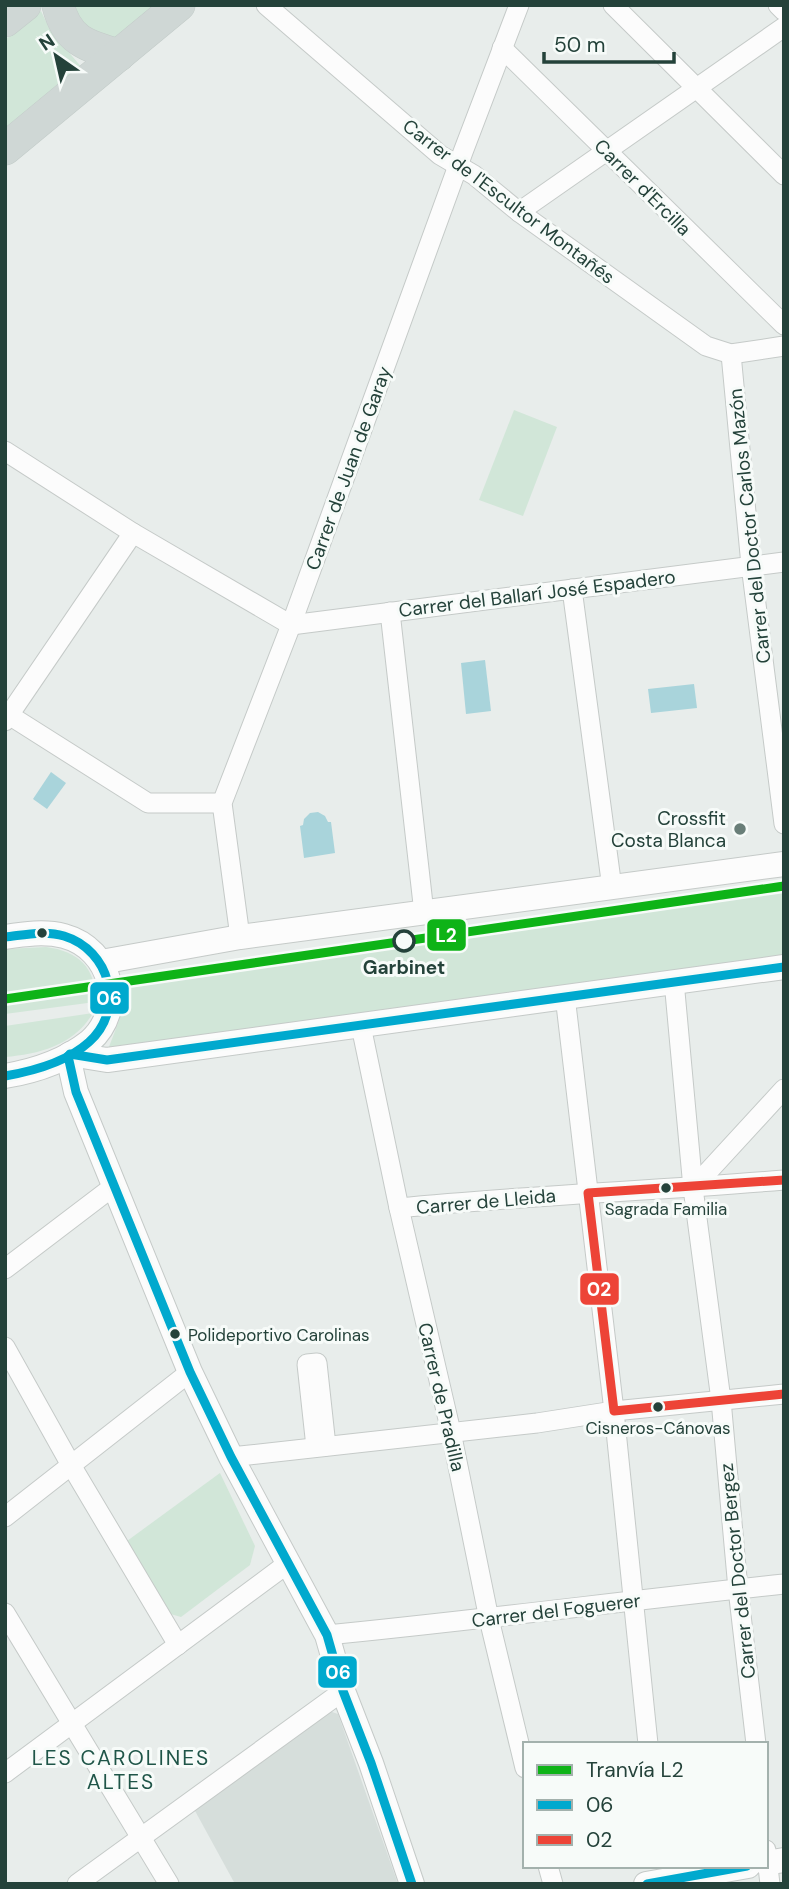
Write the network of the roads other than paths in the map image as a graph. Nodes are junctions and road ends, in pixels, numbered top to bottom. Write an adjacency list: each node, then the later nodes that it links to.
1 (25, 5): 9 (main road)
2 (58, 5): 12 (main road)
3 (179, 5): 12 (main road)
4 (266, 5): 16 (street, Carrer de l'Escultor Montañés)
5 (519, 5): 11 (street, Carrer de Juan de Garay)
6 (613, 5): 13 (street)
7 (778, 5): 8 (street)
8 (784, 11)
9 (5, 21)
10 (784, 27): 13 (street)
11 (502, 48): 15 (street, Carrer d'Ercilla); 16 (street, Carrer de Juan de Garay)
12 (119, 55): 14 (main road)
13 (696, 88): 15 (street); 17 (street)
14 (5, 149)
15 (606, 150): 18 (street); 19 (street, Carrer d'Ercilla)
16 (458, 166): 18 (street, Carrer de l'Escultor Montañés); 28 (street, Carrer de Juan de Garay)
17 (784, 175)
18 (519, 212): 21 (street, Carrer de l'Escultor Montañés)
19 (784, 325)
20 (784, 346): 21 (street)
21 (731, 354): 25 (street, Carrer del Doctor Carlos Mazón)
22 (5, 451): 23 (street)
23 (133, 533): 28 (street); 29 (street)
24 (784, 562): 25 (street, Carrer del Ballarí José Espadero)
25 (751, 565): 26 (street, Carrer del Ballarí José Espadero); 31 (street, Carrer del Doctor Carlos Mazón)
26 (572, 589): 27 (street, Carrer del Ballarí José Espadero); 33 (street)
27 (390, 612): 28 (street, Carrer del Ballarí José Espadero); 34 (street)
28 (291, 625): 30 (street, Carrer de Juan de Garay)
29 (7, 718): 30 (street)
30 (222, 803): 36 (street, Carrer de Juan de Garay)
31 (784, 824)
32 (784, 863): 33 (street)
33 (612, 888): 34 (street)
34 (424, 913): 36 (street)
35 (5, 937): 37 (street)
36 (240, 937): 37 (street)
37 (101, 962): 42 (street)
38 (784, 967): 39 (street)
39 (674, 981): 40 (street); 47 (street, Carrer del Doctor Bergez)
40 (565, 996): 41 (street); 48 (street)
41 (361, 1026): 42 (street); 49 (street, Carrer de Pradilla)
42 (69, 1055): 43 (street); 46 (street)
43 (5, 1076)
44 (784, 1089): 47 (street)
45 (784, 1180): 47 (street, Carrer de Lleida)
46 (114, 1186): 50 (street); 52 (street)
47 (693, 1188): 48 (street, Carrer de Lleida); 54 (street, Carrer del Doctor Bergez)
48 (588, 1193): 49 (street, Carrer de Lleida); 55 (street)
49 (399, 1208): 56 (street, Carrer de Pradilla)
50 (5, 1269)
51 (5, 1346): 58 (street)
52 (190, 1373): 57 (street); 58 (street)
53 (784, 1394): 54 (street)
54 (721, 1400): 55 (street); 62 (street, Carrer del Doctor Bergez)
55 (614, 1411): 56 (street); 63 (street)
56 (451, 1432): 57 (street); 65 (street, Carrer de Pradilla)
57 (231, 1457): 60 (street)
58 (71, 1465): 59 (street); 67 (street)
59 (5, 1517)
60 (287, 1564): 66 (street); 67 (street)
61 (784, 1584): 62 (street, Carrer del Foguerer)
62 (738, 1589): 63 (street, Carrer del Foguerer); 71 (street, Carrer del Doctor Bergez)
63 (632, 1600): 65 (street, Carrer del Foguerer); 70 (street)
64 (5, 1613): 69 (street)
65 (489, 1619): 66 (street, Carrer del Foguerer); 72 (street, Carrer de Pradilla)
66 (327, 1635): 68 (street)
67 (178, 1645): 69 (street)
68 (343, 1691): 74 (street); 79 (street)
69 (72, 1724): 73 (street); 74 (street)
70 (648, 1742)
71 (756, 1742)
72 (523, 1760)
73 (5, 1773)
74 (142, 1838): 77 (street); 78 (street)
75 (737, 1868): 76 (street)
76 (655, 1879)
77 (77, 1884)
78 (169, 1884)
79 (412, 1884)

